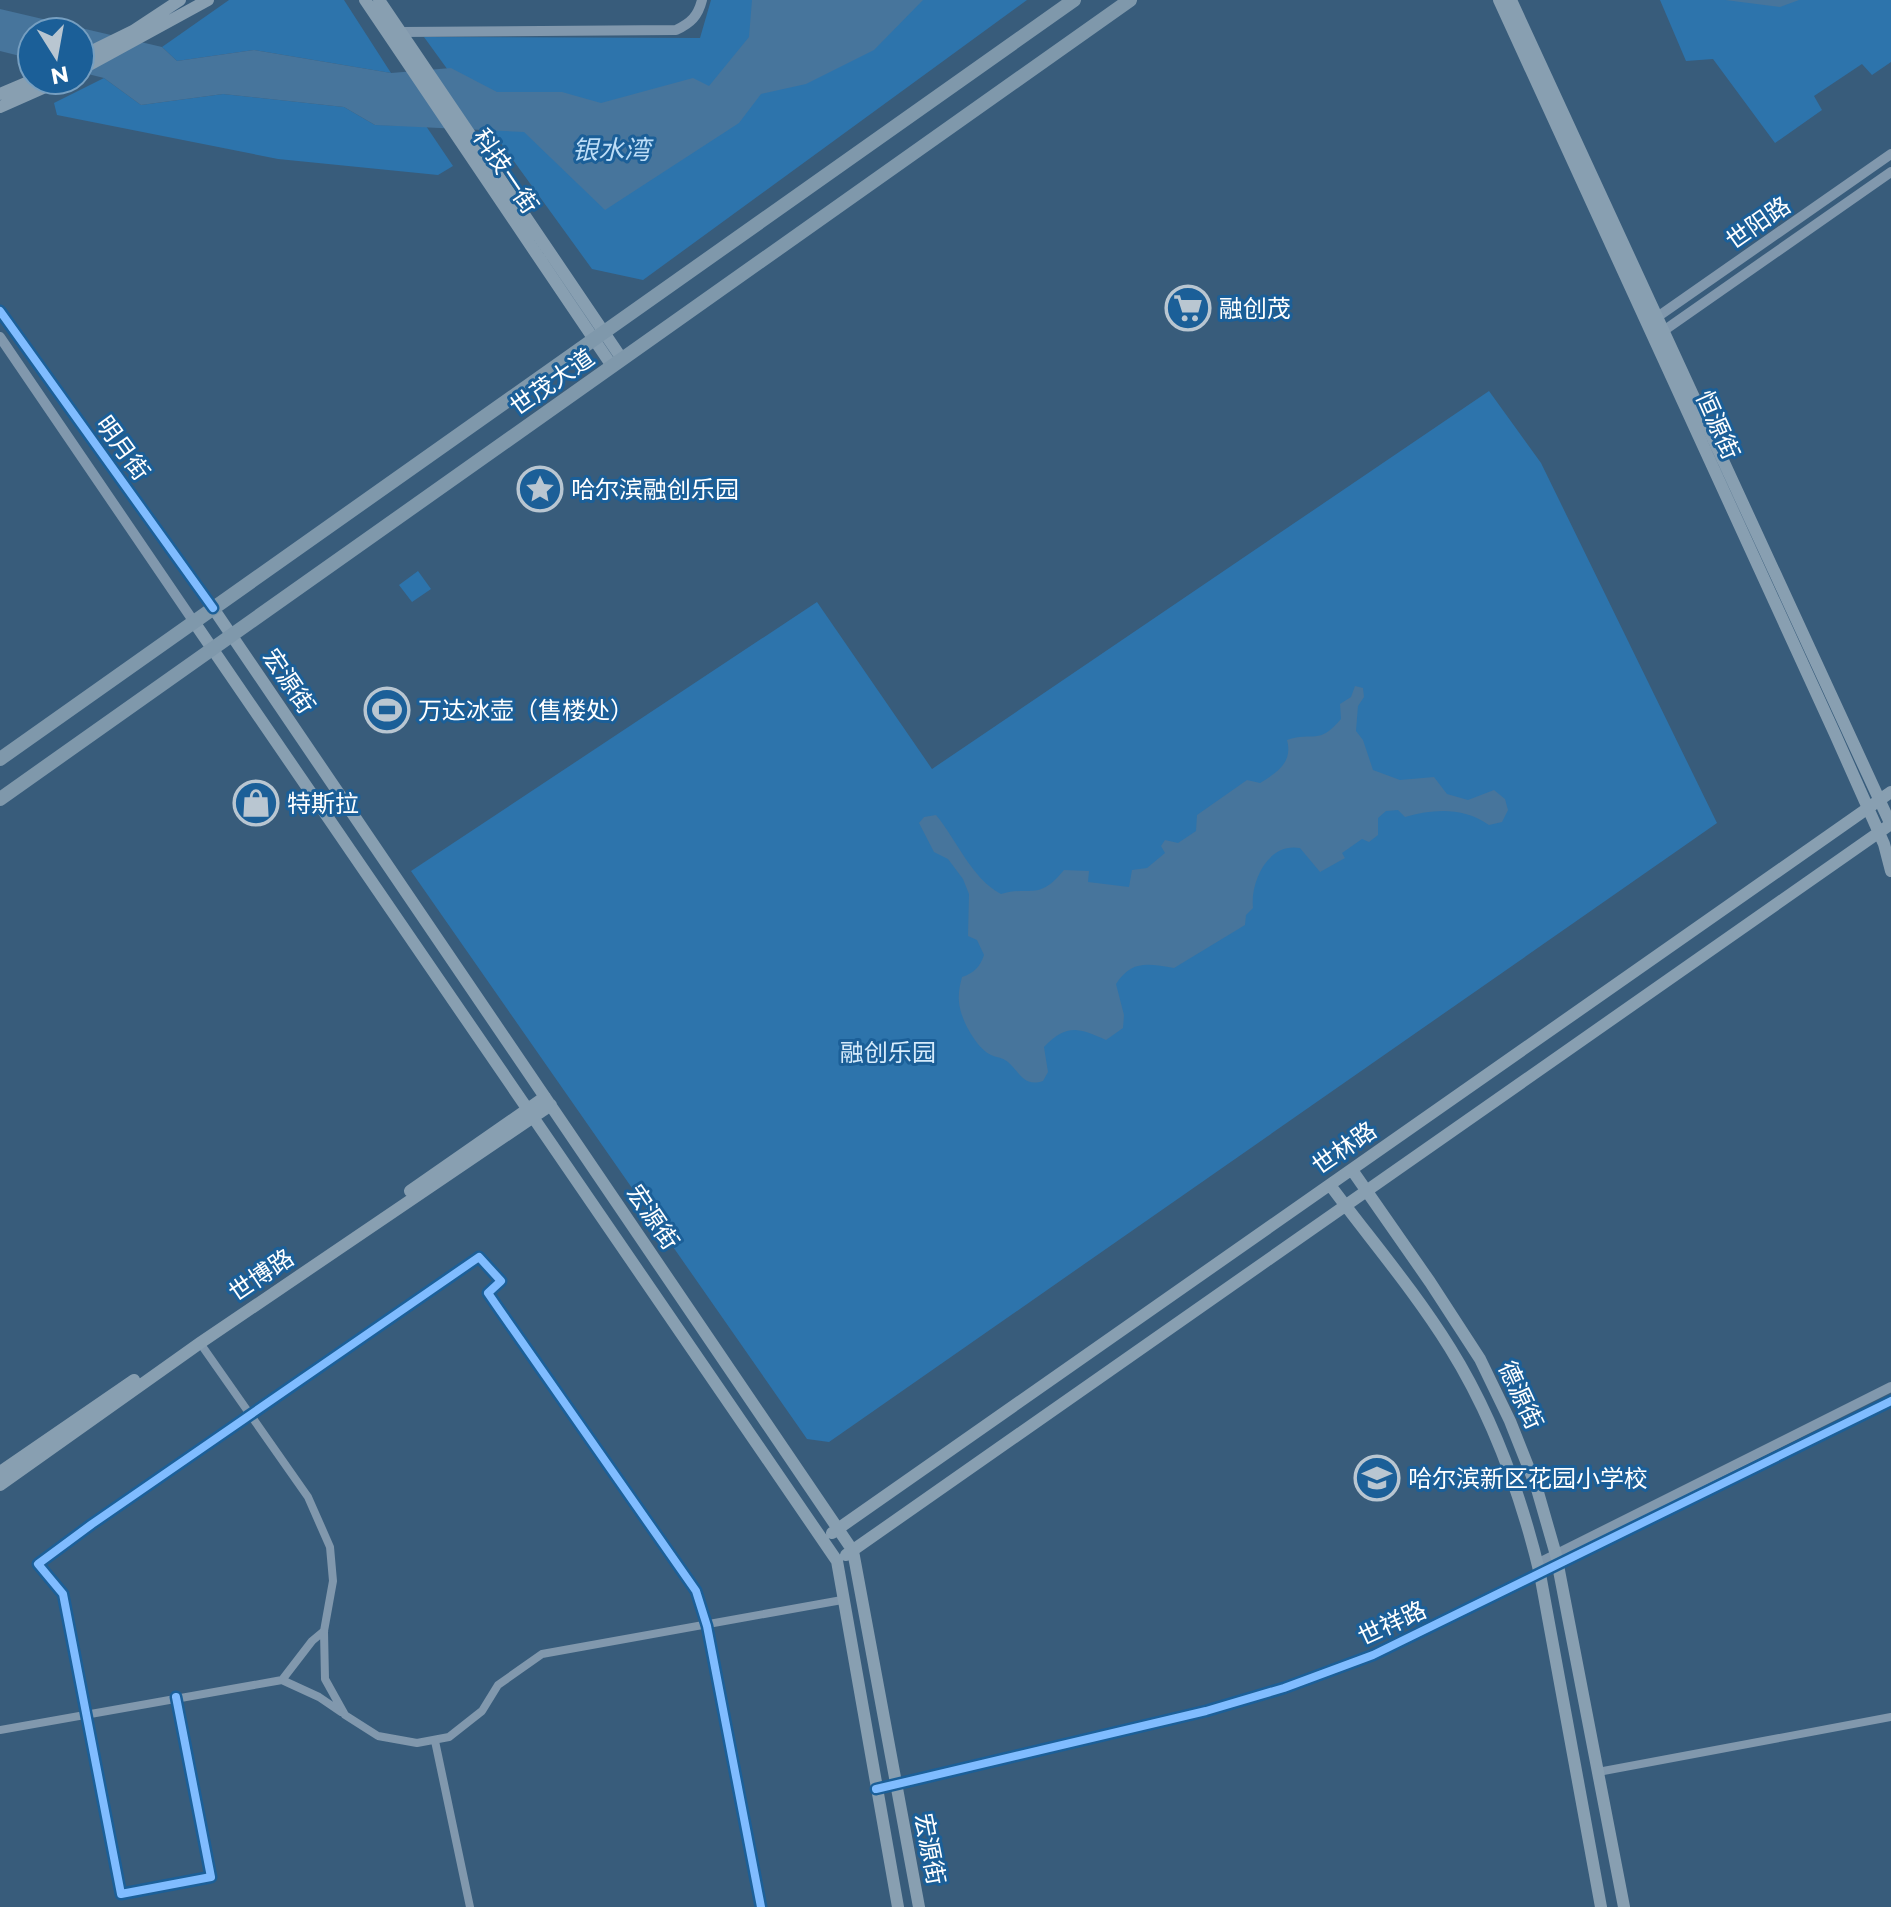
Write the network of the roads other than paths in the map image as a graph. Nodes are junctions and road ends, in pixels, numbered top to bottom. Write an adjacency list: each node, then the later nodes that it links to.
1 (180, 0): 11 (main road)
2 (208, 0): 12 (main road)
3 (365, 0): 10 (main road, 科技一街)
4 (379, 0): 10 (main road, 科技一街)
5 (702, 0): 10 (street)
6 (1074, 0): 20 (main road, 世茂大道)
7 (1130, 0): 22 (main road, 世茂大道)
8 (1499, 0): 18 (main road, 恒源街)
9 (1511, 0): 18 (main road, 恒源街)
10 (399, 35): 20 (main road, 科技一街)
11 (96, 49)
12 (96, 62)
13 (25, 96): 14 (main road)
14 (0, 107)
15 (1891, 154): 18 (street, 世阳路)
16 (1891, 172): 19 (street, 世阳路)
17 (0, 311): 23 (street, 明月街)
18 (1653, 320): 19 (main road, 恒源街)
19 (1659, 334): 30 (main road, 恒源街); 31 (main road, 恒源街)
20 (599, 336): 22 (main road, 科技一街); 23 (main road, 世茂大道)
21 (0, 337): 24 (street, 明月街)
22 (617, 363): 25 (main road, 世茂大道)
23 (213, 608): 24 (main road, 世茂大道); 25 (main road, 宏源街)
24 (194, 622): 26 (main road, 宏源街); 27 (main road, 世茂大道)
25 (232, 636): 26 (main road, 世茂大道); 35 (main road, 宏源街)
26 (213, 649): 29 (main road, 世茂大道); 36 (main road, 宏源街)
27 (0, 759)
28 (1891, 792): 30 (main road, 世林路)
29 (0, 799)
30 (1879, 800): 31 (main road, 世林路); 32 (main road, 恒源街)
31 (1868, 808): 33 (main road, 恒源街); 37 (main road, 世林路)
32 (1891, 825): 33 (main road, 世林路)
33 (1879, 833): 34 (main road, 恒源街); 39 (main road, 世林路)
34 (1891, 871)
35 (548, 1101): 36 (main road, 世博路); 47 (main road, 宏源街)
36 (531, 1113): 41 (main road, 世博路); 45 (main road, 世博路); 48 (main road, 宏源街)
37 (1352, 1170): 38 (main road, 世林路); 39 (main road, 德源街)
38 (1330, 1185): 40 (main road, 德源街); 47 (main road, 世林路)
39 (1368, 1190): 40 (main road, 世林路); 50 (main road, 德源街)
40 (1345, 1206): 49 (main road, 世林路); 52 (main road, 德源街)
41 (200, 1343): 44 (street); 46 (main road, 世博路)
42 (1891, 1387): 50 (street, 世祥路)
43 (1891, 1401): 50 (street, 世祥路)
44 (250, 1415): 54 (street); 55 (street); 58 (street)
45 (0, 1472)
46 (0, 1485)
47 (838, 1528): 48 (main road, 世林路); 49 (main road, 宏源街)
48 (822, 1540): 51 (main road, 宏源街)
49 (853, 1551): 51 (main road, 世林路); 64 (main road, 宏源街)
50 (1556, 1559): 52 (street, 世祥路); 63 (main road, 德源街)
51 (837, 1561): 53 (main road, 宏源街)
52 (1538, 1569): 64 (street, 世祥路); 70 (main road, 德源街)
53 (842, 1600): 54 (street); 65 (main road, 宏源街)
54 (707, 1626): 62 (street); 67 (street)
55 (324, 1631): 56 (street); 59 (street)
56 (282, 1680): 57 (street); 59 (street)
57 (176, 1697): 58 (street); 58 (street)
58 (87, 1714): 61 (street)
59 (345, 1715): 62 (street)
60 (1891, 1717): 63 (street)
61 (0, 1730)
62 (435, 1741): 66 (street)
63 (1598, 1772): 71 (main road, 德源街)
64 (896, 1784): 65 (street, 世祥路); 69 (main road, 宏源街)
65 (876, 1789): 68 (main road, 宏源街)
66 (470, 1907)
67 (761, 1907)
68 (898, 1907)
69 (919, 1907)
70 (1601, 1907)
71 (1624, 1907)

